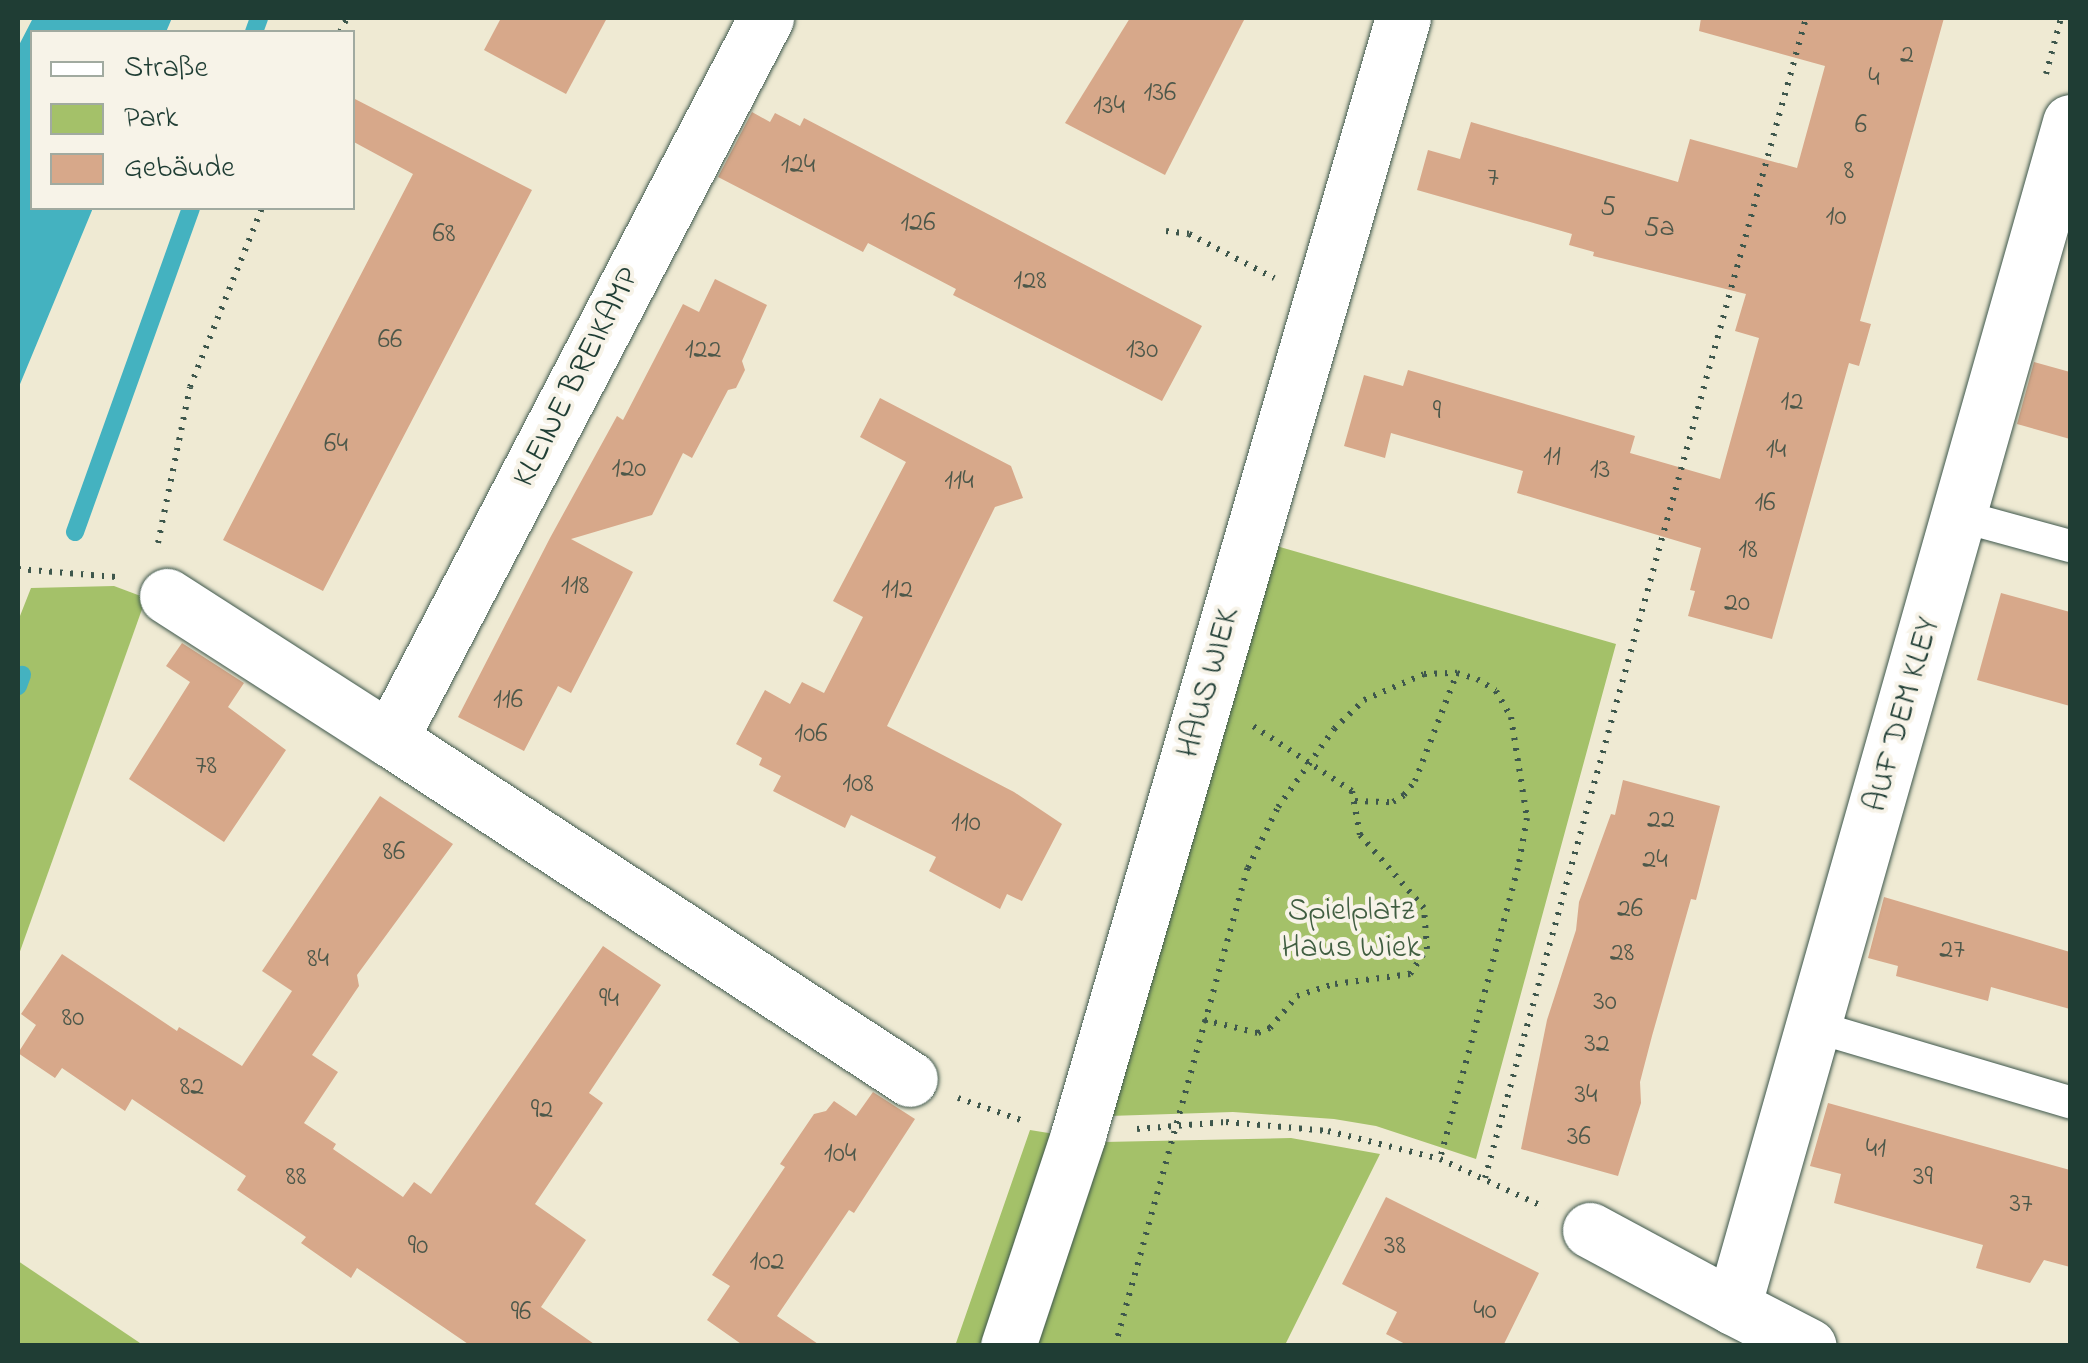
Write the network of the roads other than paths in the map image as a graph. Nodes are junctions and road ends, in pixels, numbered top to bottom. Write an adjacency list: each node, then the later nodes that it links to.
1 (766, 18): 7 (street, KLEINE BREIKAMP)
2 (1404, 18): 13 (street, HAUS WIEK)
3 (2070, 122): 4 (street, AUF DEM KLEY)
4 (1960, 516): 5 (lane); 8 (street, AUF DEM KLEY)
5 (2070, 546)
6 (159, 576): 7 (street)
7 (390, 739): 9 (street)
8 (1816, 1027): 10 (lane); 12 (street, AUF DEM KLEY)
9 (910, 1079)
10 (2070, 1102)
11 (1590, 1230): 12 (street)
12 (1733, 1307): 14 (street)
13 (1008, 1346)
14 (1809, 1346)

